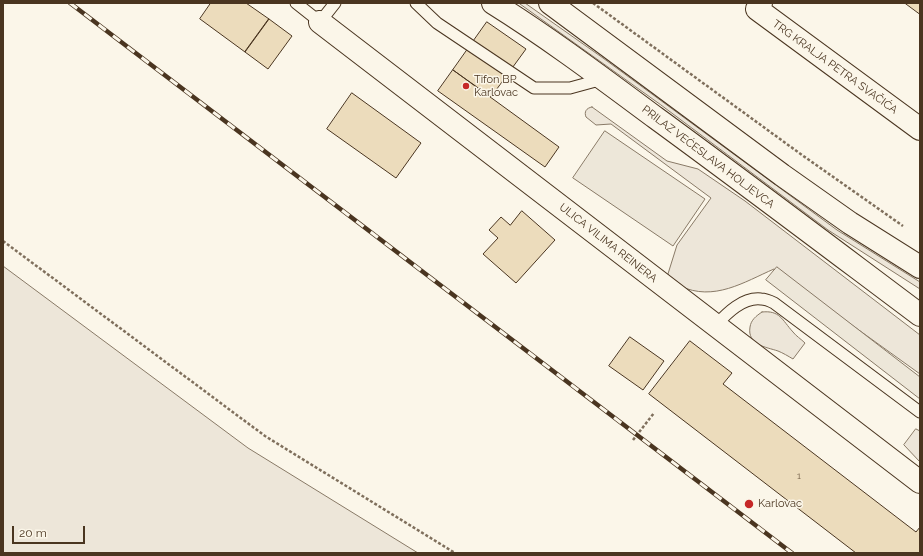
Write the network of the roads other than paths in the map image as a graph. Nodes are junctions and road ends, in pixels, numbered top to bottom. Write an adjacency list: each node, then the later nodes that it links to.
1 (296, 3): 7 (lane, ULICA VILIMA REINERA)
2 (335, 3): 7 (lane)
3 (416, 3): 8 (lane)
4 (493, 3): 8 (main road, PRILAZ VEĆESLAVA HOLJEVCA)
5 (550, 3): 10 (main road)
6 (761, 3): 9 (main road, TRG KRALJA PETRA SVAČIĆA)
7 (320, 22): 12 (main road, ULICA VILIMA REINERA)
8 (603, 79): 11 (main road, PRILAZ VEĆESLAVA HOLJEVCA)
9 (920, 129)
10 (920, 268)
11 (920, 315)
12 (716, 325): 13 (lane); 14 (main road, ULICA VILIMA REINERA)
13 (920, 412)
14 (920, 482)

